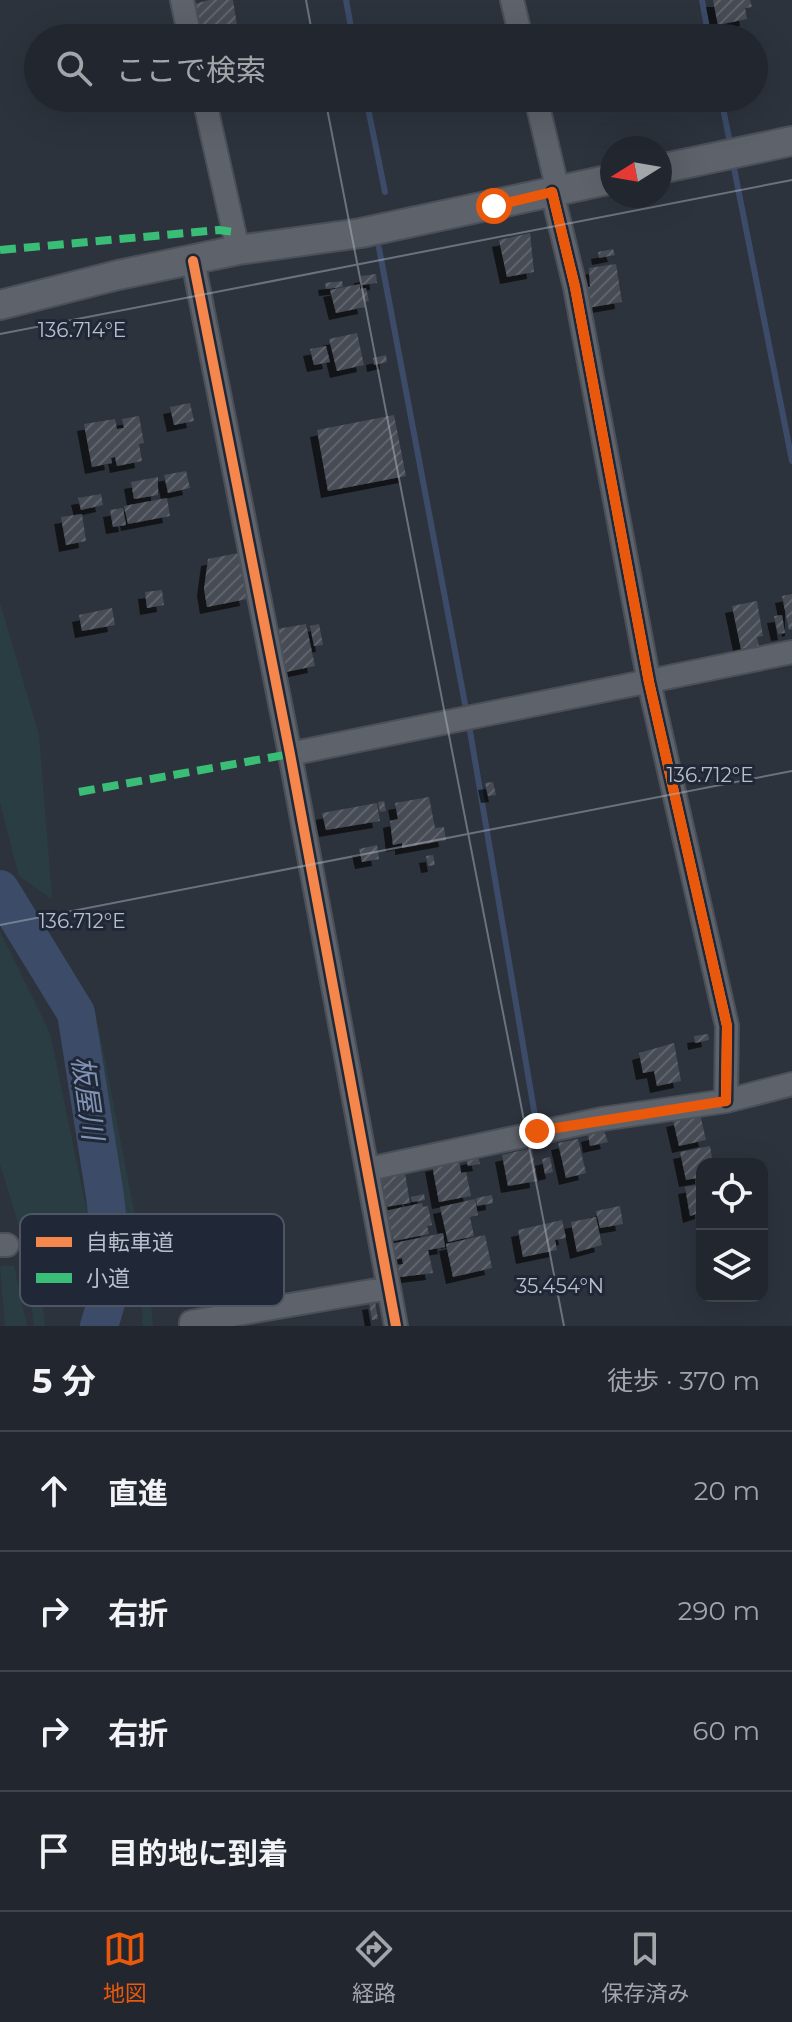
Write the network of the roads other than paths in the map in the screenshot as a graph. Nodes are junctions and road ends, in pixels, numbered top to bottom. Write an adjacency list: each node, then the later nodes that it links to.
1 (182, 0): 3 (street)
2 (512, 0): 4 (street)
3 (187, 24)
4 (518, 24)
5 (207, 112): 11 (street)
6 (539, 112): 10 (street)
7 (792, 141): 8 (street)
8 (672, 166)
9 (600, 182): 10 (street)
10 (555, 191): 11 (street); 15 (street)
11 (238, 250): 12 (street)
12 (193, 261): 13 (street); 16 (street)
13 (0, 305)
14 (792, 652): 15 (street)
15 (649, 682): 16 (street); 18 (street)
16 (290, 754): 19 (street)
17 (792, 1084): 18 (street)
18 (726, 1101): 19 (street)
19 (369, 1169): 20 (street)
20 (389, 1288): 21 (street); 22 (street)
21 (191, 1326)
22 (396, 1326)

